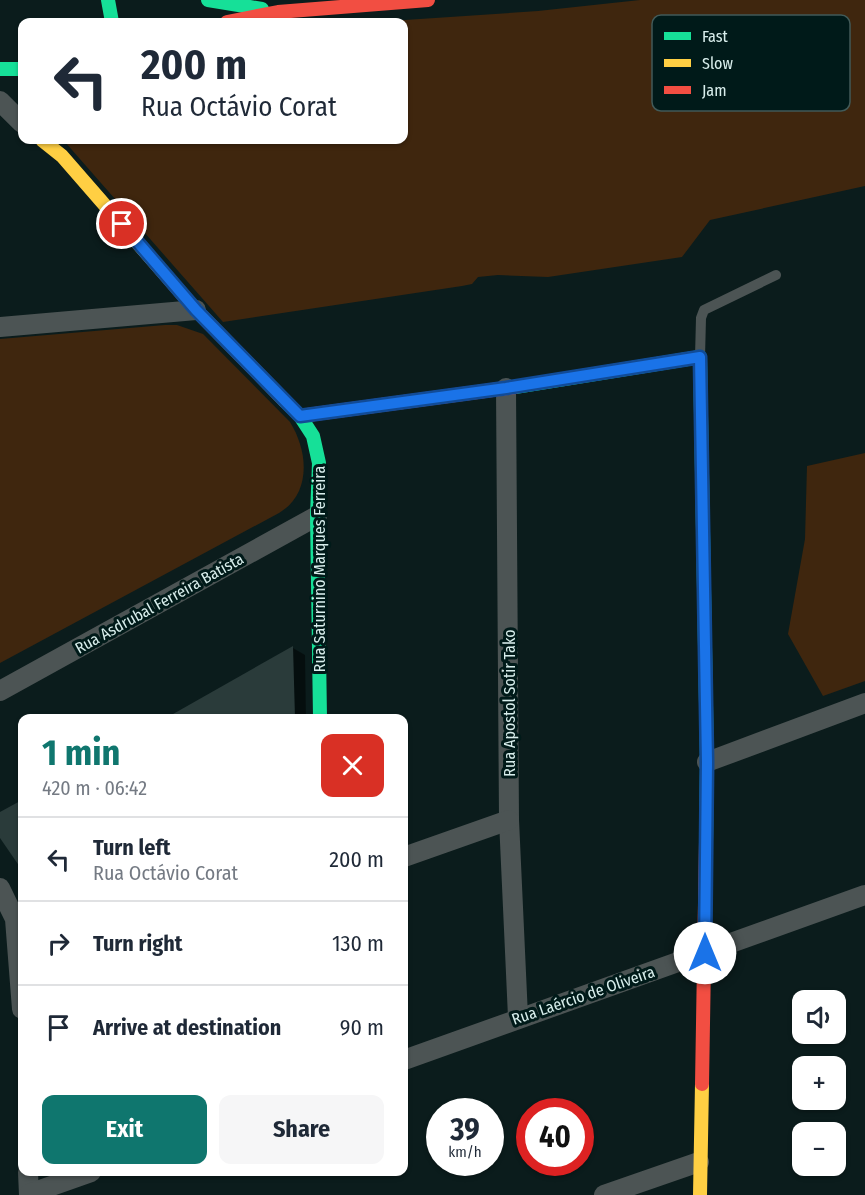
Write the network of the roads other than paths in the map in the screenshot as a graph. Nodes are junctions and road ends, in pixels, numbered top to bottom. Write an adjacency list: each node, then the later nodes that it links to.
1 (108, 0): 5 (street)
2 (208, 0): 4 (street)
3 (428, 0): 4 (street)
4 (278, 12): 6 (street)
5 (111, 18)
6 (247, 18)
7 (0, 69): 8 (street)
8 (18, 69)
9 (0, 101): 10 (street)
10 (16, 119)
11 (59, 148): 13 (street, Rua Saturnino Marques Ferreira)
12 (776, 275): 15 (lane)
13 (196, 310): 14 (street); 17 (street, Rua Saturnino Marques Ferreira)
14 (0, 327)
15 (700, 357): 16 (street); 22 (street)
16 (506, 388): 17 (street); 23 (street, Rua Apostol Sotir Tako)
17 (300, 416): 18 (street, Rua Saturnino Marques Ferreira)
18 (317, 516): 19 (street, Rua Asdrubal Ferreira Batista); 21 (street, Rua Saturnino Marques Ferreira)
19 (0, 691)
20 (865, 704): 22 (street)
21 (320, 714)
22 (707, 762): 28 (street)
23 (509, 820): 24 (street); 29 (street, Rua Apostol Sotir Tako)
24 (408, 856)
25 (0, 888): 27 (street)
26 (865, 895): 28 (street, Rua Laércio de Oliveira)
27 (18, 949)
28 (705, 953): 29 (street, Rua Laércio de Oliveira); 31 (street)
29 (518, 1017): 30 (street, Rua Laércio de Oliveira)
30 (408, 1058)
31 (699, 1162): 35 (street); 36 (street)
32 (28, 1176): 34 (street)
33 (81, 1176): 34 (street)
34 (29, 1195)
35 (604, 1195)
36 (700, 1195)

